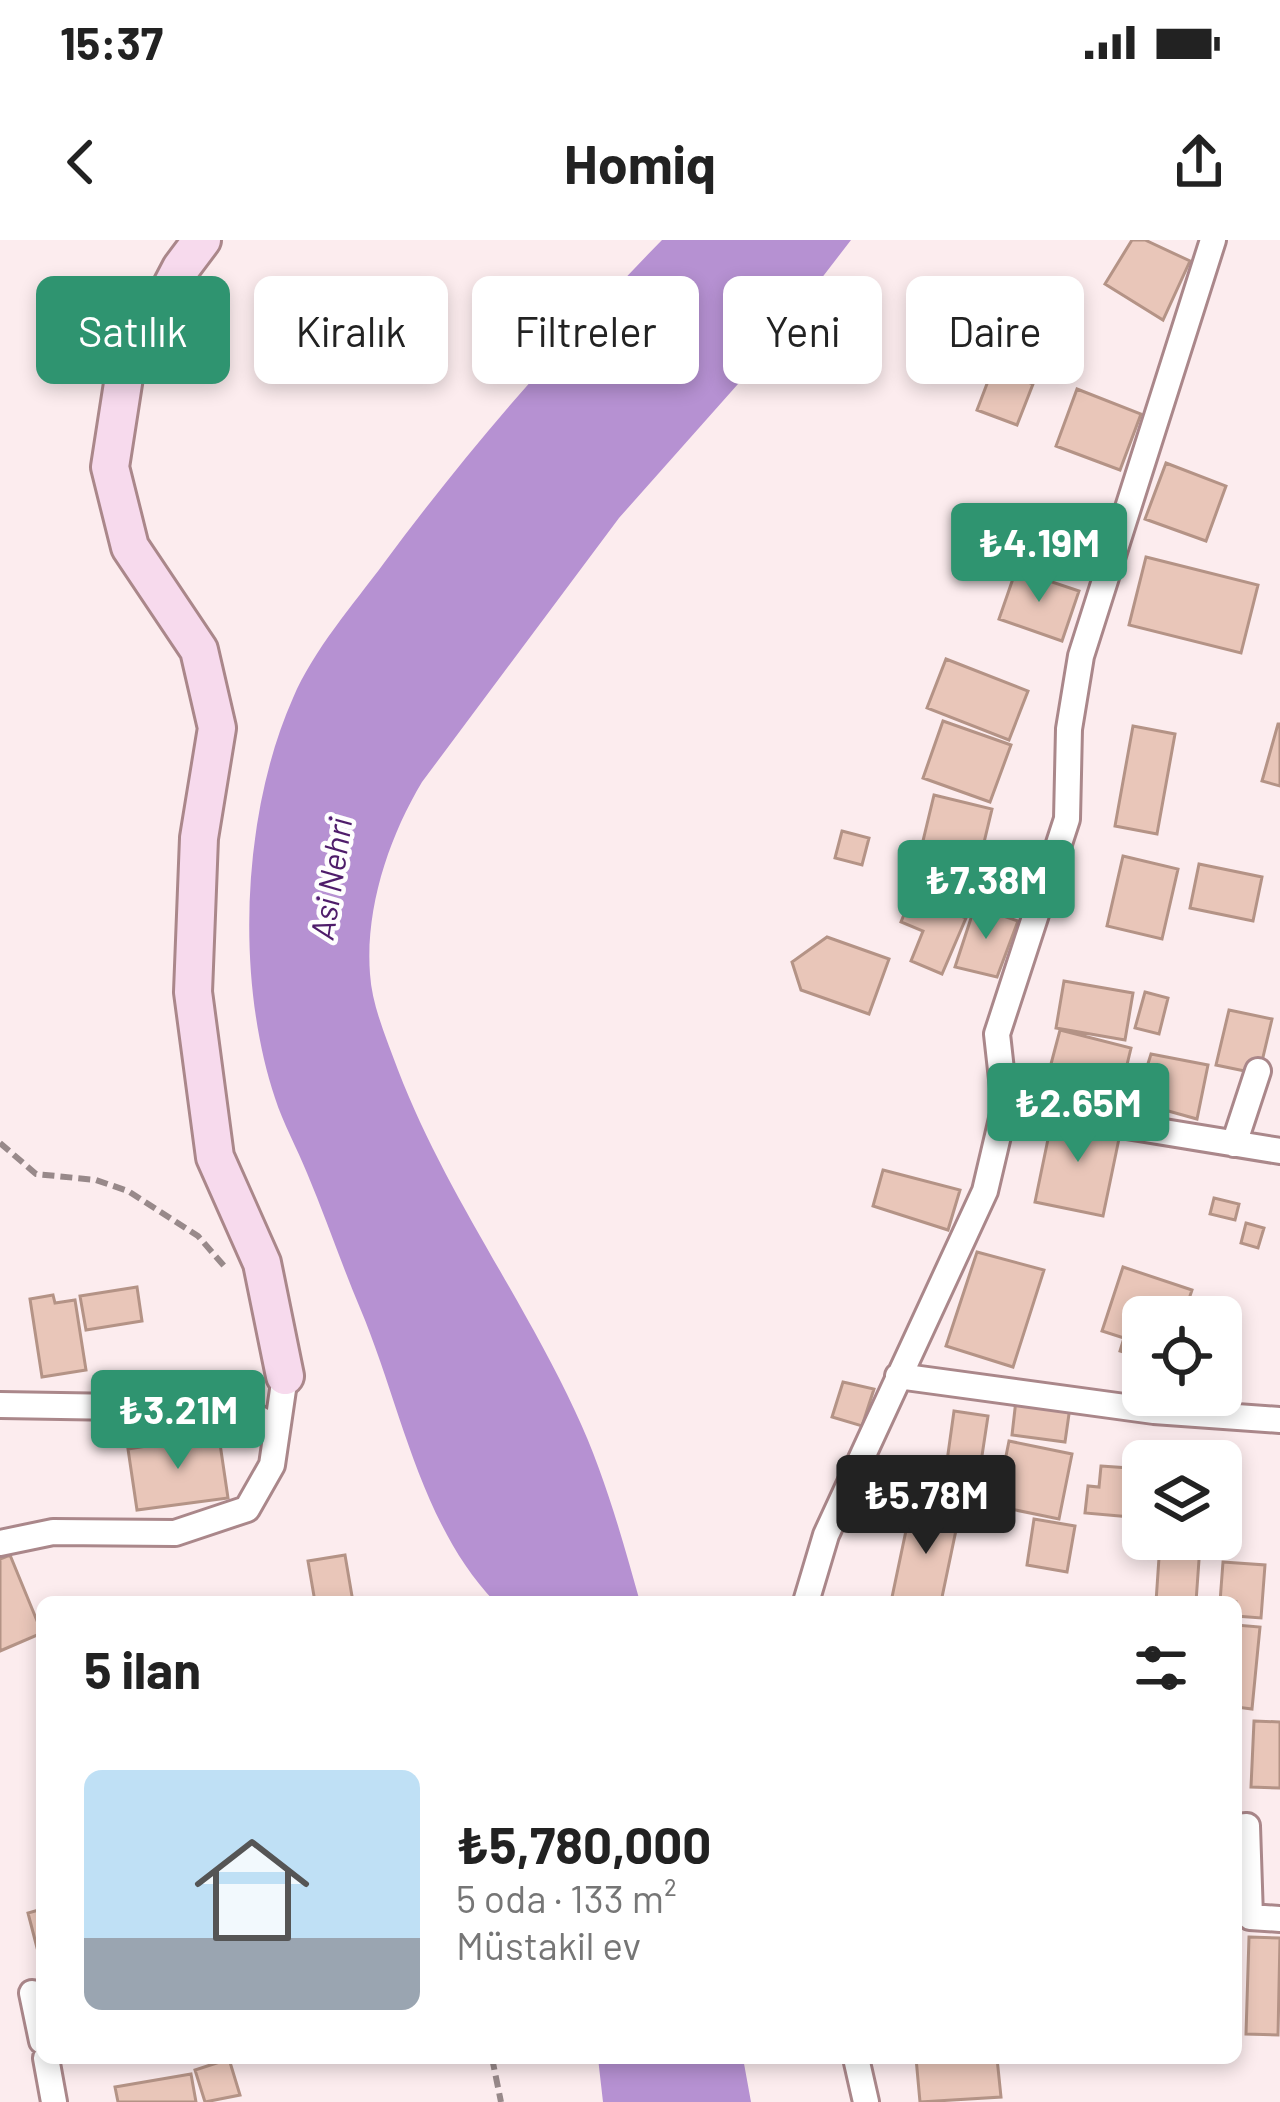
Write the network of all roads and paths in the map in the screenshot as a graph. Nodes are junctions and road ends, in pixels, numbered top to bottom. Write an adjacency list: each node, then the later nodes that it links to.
1 (202, 240): 9 (street)
2 (1213, 240): 4 (street)
3 (1258, 1071): 6 (street)
4 (1005, 1106): 6 (street); 10 (street)
5 (0, 1143): 8 (path)
6 (1234, 1144): 7 (street)
7 (1280, 1151)
8 (234, 1277)
9 (285, 1376): 13 (street)
10 (898, 1376): 12 (street); 15 (street)
11 (0, 1405): 13 (street)
12 (1280, 1420)
13 (277, 1429): 14 (street)
14 (0, 1543)
15 (808, 1596)
16 (1242, 1826): 17 (street)
17 (1280, 1918)
18 (32, 1993): 19 (street)
19 (36, 2012)
20 (47, 2064): 23 (street)
21 (494, 2064): 24 (path)
22 (857, 2064): 25 (street)
23 (54, 2102)
24 (502, 2102)
25 (866, 2102)

